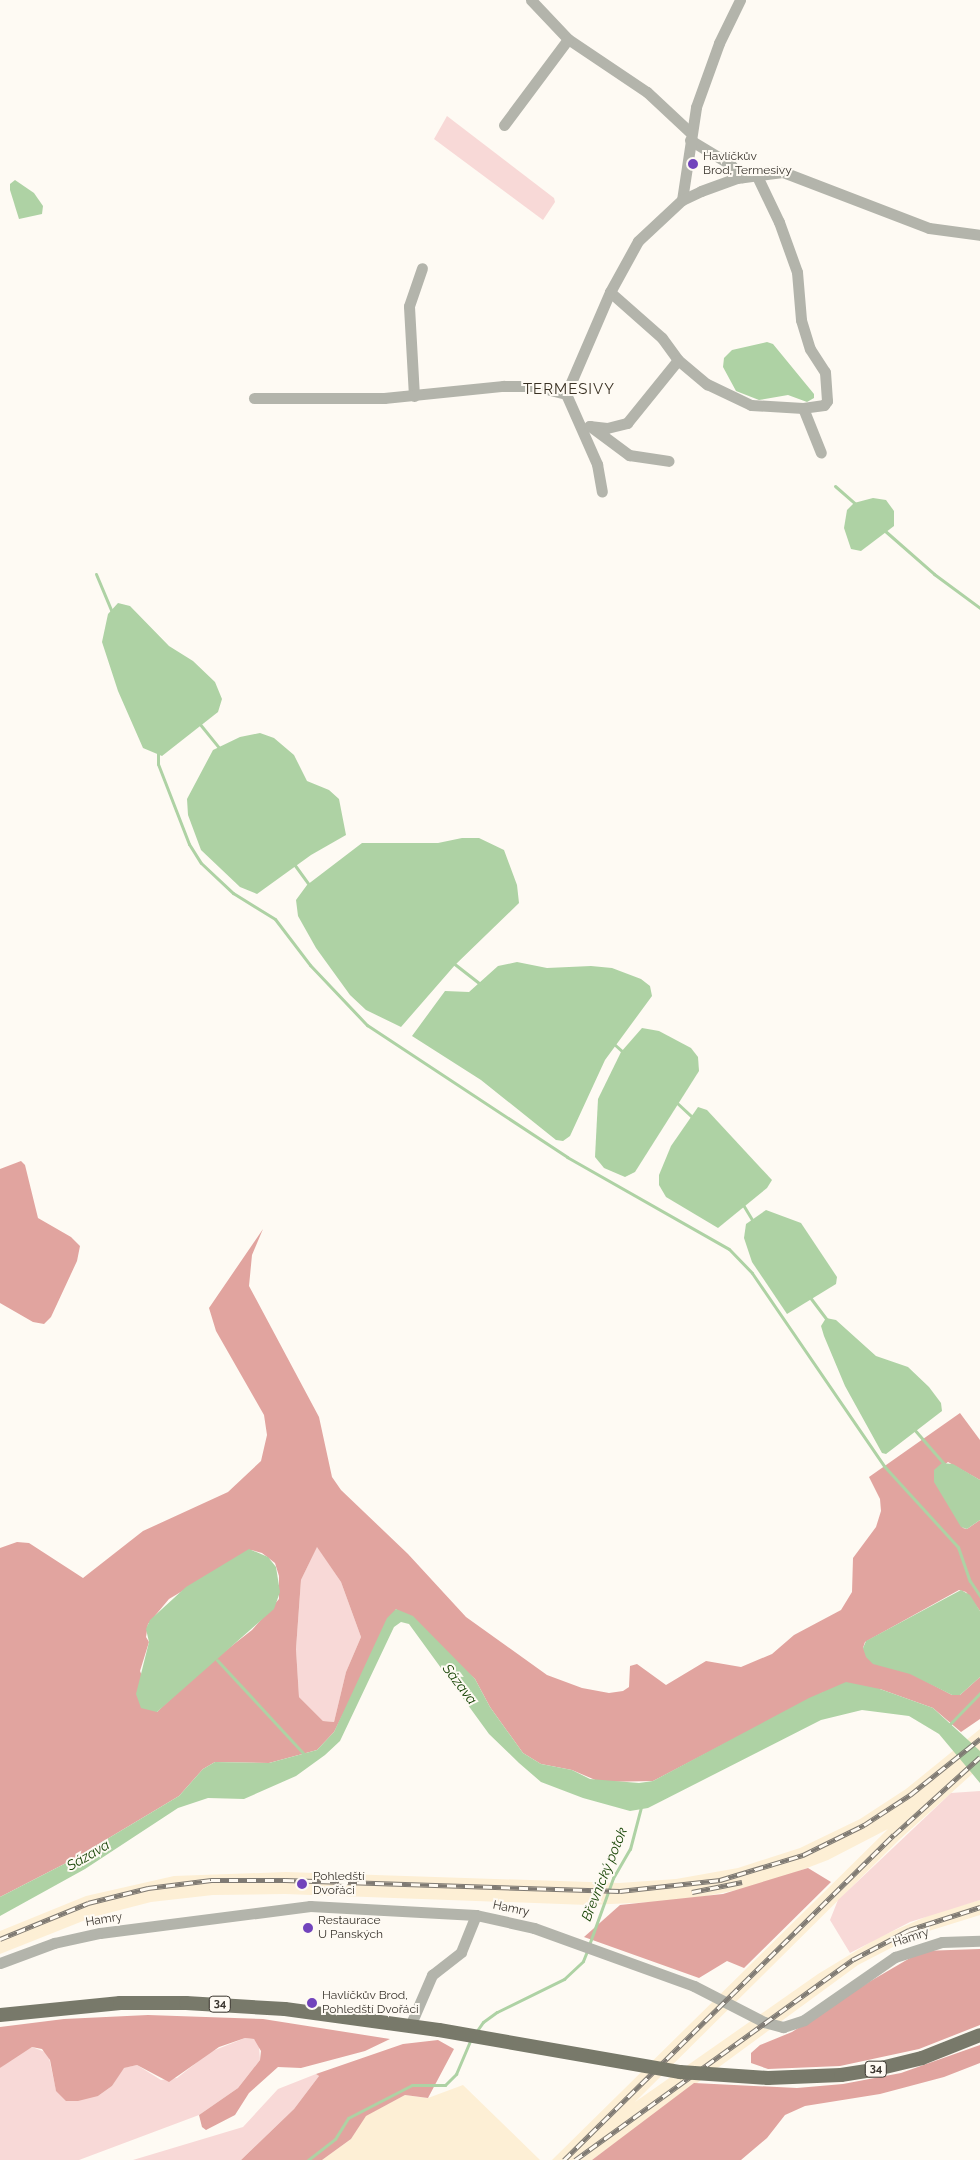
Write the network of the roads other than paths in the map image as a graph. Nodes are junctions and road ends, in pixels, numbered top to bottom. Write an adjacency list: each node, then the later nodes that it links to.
1 (531, 0): 3 (street)
2 (740, 0): 6 (street)
3 (543, 4): 4 (street)
4 (568, 39): 5 (street); 6 (street)
5 (504, 125)
6 (690, 136): 8 (street); 9 (street)
7 (756, 174): 8 (street); 10 (street); 17 (street)
8 (742, 177): 9 (street)
9 (682, 200): 12 (street)
10 (980, 235)
11 (422, 268): 15 (street)
12 (610, 292): 13 (street); 14 (street)
13 (678, 360): 17 (street); 19 (street)
14 (566, 394): 15 (street); 18 (street)
15 (414, 396): 16 (street)
16 (254, 398)
17 (804, 408): 20 (street)
18 (578, 418): 19 (street); 22 (street)
19 (589, 426): 21 (street)
20 (821, 452)
21 (669, 461)
22 (602, 492)
23 (476, 1915): 24 (street, Hamry); 25 (street, Hamry); 27 (street)
24 (980, 1941)
25 (0, 1963)
26 (0, 2015): 27 (main road, 34)
27 (410, 2026): 28 (main road, 34, bridge)
28 (980, 2035)

